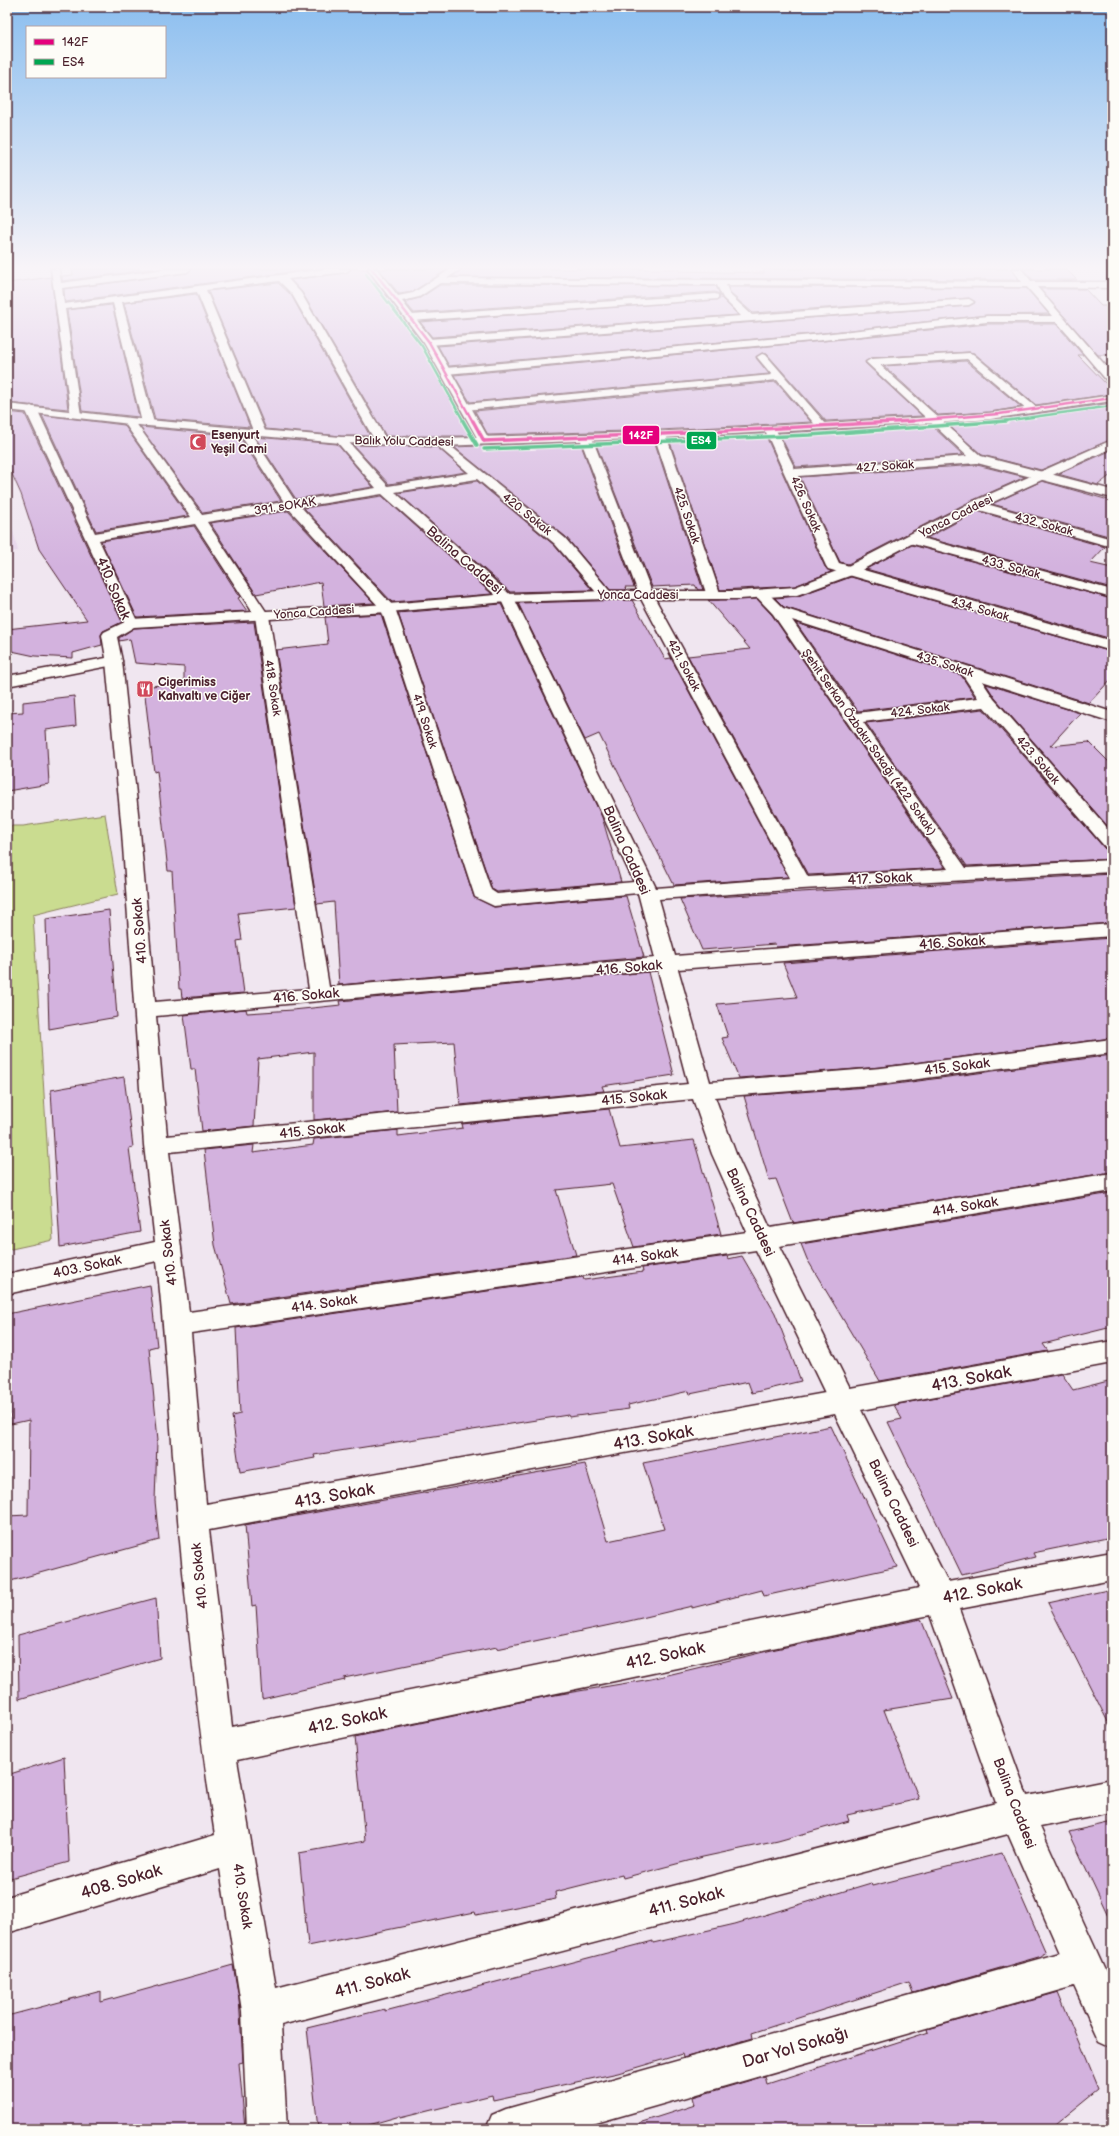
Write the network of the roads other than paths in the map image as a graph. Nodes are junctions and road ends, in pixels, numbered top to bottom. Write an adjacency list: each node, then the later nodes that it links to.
1 (69, 369): 18 (street)
2 (134, 369): 21 (street)
3 (229, 369): 24 (street, 419. Sokak)
4 (339, 369): 28 (street)
5 (472, 369): 10 (street)
6 (772, 369): 11 (street)
7 (877, 369): 19 (street)
8 (984, 369): 17 (street)
9 (1102, 369): 12 (street)
10 (446, 371): 15 (street)
11 (779, 377): 15 (street); 22 (street)
12 (1112, 380)
13 (1112, 398): 17 (street, Balık Yolu Caddesi)
14 (7, 407): 16 (street, Balık Yolu Caddesi)
15 (465, 407): 29 (street)
16 (31, 409): 18 (street, Balık Yolu Caddesi); 41 (street, 410. Sokak)
17 (1033, 410): 19 (street, Balık Yolu Caddesi)
18 (75, 415): 20 (street, Balık Yolu Caddesi)
19 (933, 420): 22 (street, Balık Yolu Caddesi); 32 (street)
20 (129, 421): 21 (street, Balık Yolu Caddesi); 40 (street, 418. Sokak)
21 (148, 423): 24 (street, Balık Yolu Caddesi)
22 (822, 426): 23 (street, Balık Yolu Caddesi)
23 (771, 430): 25 (street, Balık Yolu Caddesi); 33 (street, 426. Sokak)
24 (252, 432): 27 (street, Balık Yolu Caddesi); 38 (street, 419. Sokak)
25 (660, 435): 26 (street, Balık Yolu Caddesi); 49 (street, 425. Sokak)
26 (586, 438): 29 (street, Balık Yolu Caddesi); 48 (street, 421. Sokak)
27 (341, 440): 28 (street, Balık Yolu Caddesi); 36 (street, Balina Caddesi)
28 (381, 441): 30 (street, Balık Yolu Caddesi)
29 (484, 441): 30 (street, Balık Yolu Caddesi)
30 (440, 442): 34 (street, 420. Sokak)
31 (1112, 444): 35 (street, Yonca Caddesi)
32 (977, 459): 33 (street, 427. Sokak); 35 (street)
33 (792, 473): 44 (street, 426. Sokak)
34 (478, 475): 36 (street, 391. sOKAK); 47 (street, 420. Sokak)
35 (1043, 475): 37 (street); 39 (street, Yonca Caddesi)
36 (385, 490): 38 (street, 391. sOKAK); 50 (street, Balina Caddesi)
37 (1112, 494)
38 (292, 505): 40 (street, 391. sOKAK); 51 (street, 419. Sokak)
39 (976, 505): 42 (street, Yonca Caddesi); 43 (street, 432. Sokak)
40 (199, 520): 41 (street, 391. sOKAK); 53 (street, 418. Sokak)
41 (92, 537): 54 (street, 410. Sokak)
42 (911, 539): 44 (street, Yonca Caddesi); 46 (street, 433. Sokak)
43 (1112, 543)
44 (847, 572): 45 (street, Yonca Caddesi); 55 (street, 434. Sokak)
45 (761, 594): 49 (street, Yonca Caddesi); 52 (street, Şehit Serkan Özbakır Sokağı (422. Sokak))
46 (1112, 594)
47 (606, 595): 48 (street, Yonca Caddesi); 50 (street, Yonca Caddesi)
48 (646, 595): 49 (street, Yonca Caddesi); 65 (street, 421. Sokak)
49 (714, 596)
50 (507, 598): 51 (street, Yonca Caddesi); 66 (street, Balina Caddesi)
51 (388, 608): 53 (street, Yonca Caddesi); 66 (street, 419. Sokak)
52 (778, 611): 57 (street, 435. Sokak); 61 (street, Şehit Serkan Özbakır Sokağı (422. Sokak))
53 (262, 616): 54 (street, Yonca Caddesi); 69 (street, 418. Sokak)
54 (131, 623): 56 (street, 410. Sokak)
55 (1112, 646)
56 (114, 661): 58 (street); 70 (street, 410. Sokak)
57 (968, 672): 59 (street, 423. Sokak); 60 (street, 435. Sokak)
58 (7, 681)
59 (988, 702): 61 (street, 424. Sokak); 62 (street, 423. Sokak)
60 (1112, 717)
61 (852, 718): 64 (street, Şehit Serkan Özbakır Sokağı (422. Sokak))
62 (1112, 844)
63 (1112, 866): 64 (street, 417. Sokak)
64 (960, 873): 65 (street, 417. Sokak)
65 (802, 883): 66 (street, 417. Sokak)
66 (647, 891): 68 (street, Balina Caddesi)
67 (1112, 930): 68 (street, 416. Sokak)
68 (667, 963): 69 (street, 416. Sokak); 72 (street, Balina Caddesi)
69 (320, 994): 70 (street, 416. Sokak)
70 (146, 1010): 73 (street, 410. Sokak)
71 (1112, 1046): 72 (street, 415. Sokak)
72 (701, 1090): 73 (street, 415. Sokak); 75 (street, Balina Caddesi)
73 (156, 1145): 76 (street, 410. Sokak)
74 (1112, 1182): 75 (street, 414. Sokak)
75 (763, 1239): 78 (street, 414. Sokak); 80 (street, Balina Caddesi)
76 (167, 1249): 77 (street, 403. Sokak); 78 (street, 410. Sokak)
77 (7, 1284)
78 (177, 1324): 81 (street, 410. Sokak)
79 (1112, 1352): 80 (street, 413. Sokak)
80 (844, 1402): 81 (street, 413. Sokak); 83 (street, Balina Caddesi)
81 (193, 1520): 84 (street, 410. Sokak)
82 (1112, 1566): 83 (street, 412. Sokak)
83 (940, 1598): 84 (street, 412. Sokak); 86 (street, Balina Caddesi)
84 (218, 1747): 87 (street, 410. Sokak)
85 (1112, 1796): 86 (street, 411. Sokak)
86 (1017, 1815): 89 (street, Balina Caddesi); 90 (street, 411. Sokak)
87 (235, 1847): 88 (street, 408. Sokak); 90 (street, 410. Sokak)
88 (7, 1915)
89 (1084, 1965): 91 (street, Balina Caddesi); 93 (street, Dar Yol Sokağı)
90 (261, 2011): 92 (street, 410. Sokak)
91 (1112, 2028)
92 (267, 2129)
93 (506, 2129)

